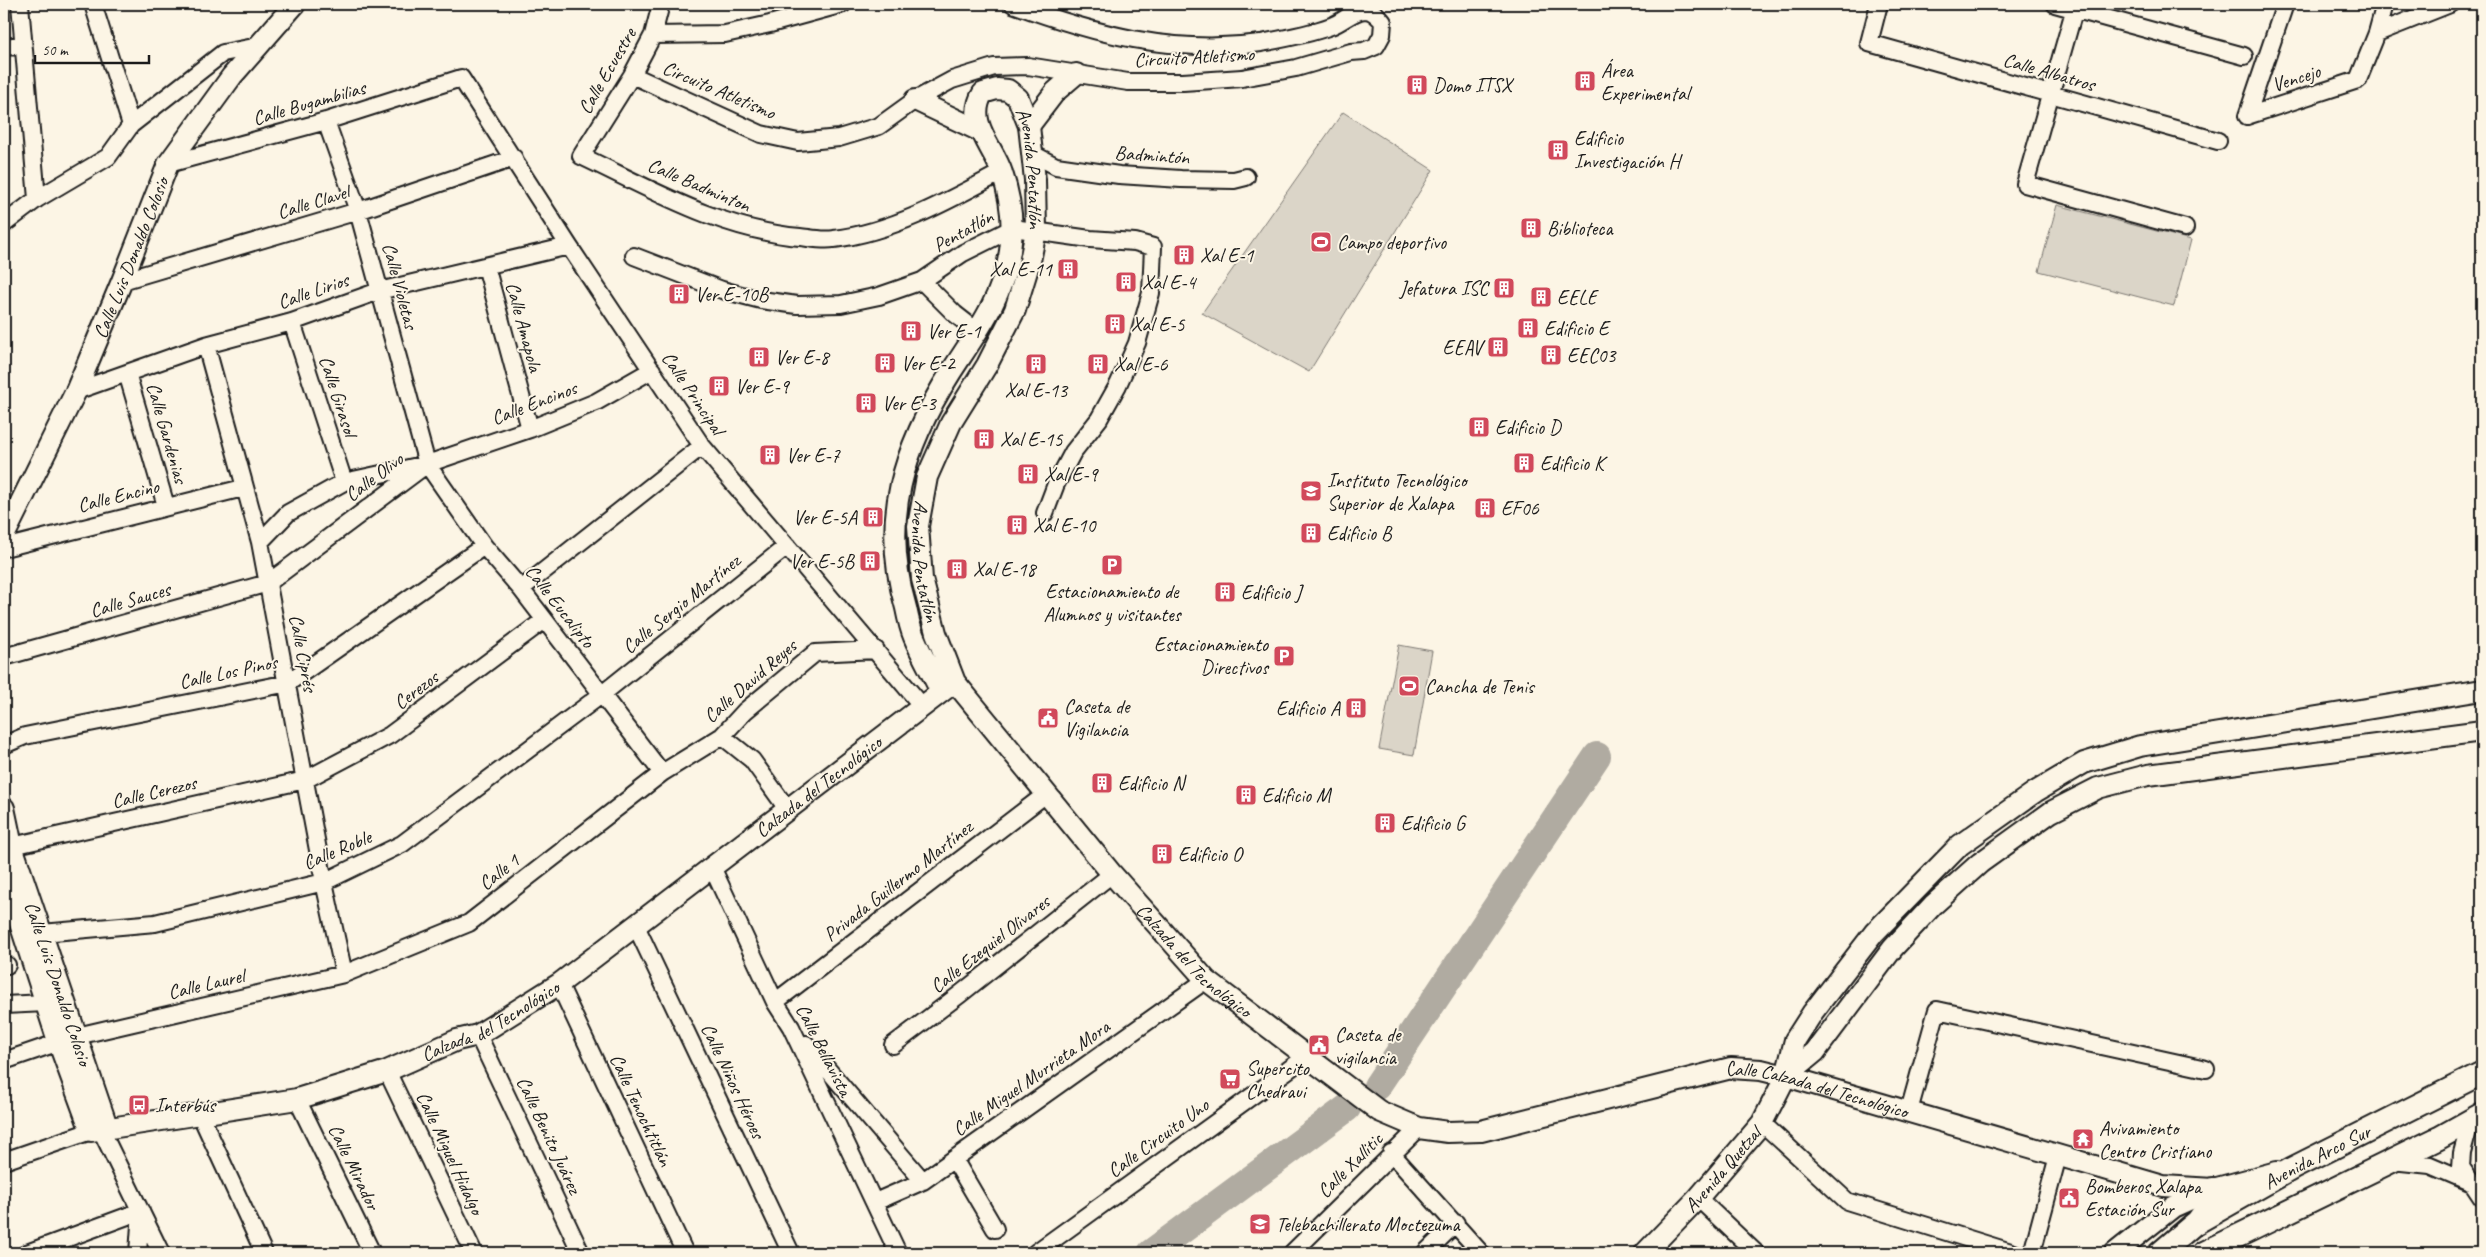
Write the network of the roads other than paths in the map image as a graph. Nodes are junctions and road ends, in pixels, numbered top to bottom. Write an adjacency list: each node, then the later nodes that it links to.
1 (20, 4): 15 (street)
2 (94, 4): 25 (street)
3 (295, 4): 16 (street, Calle Luis Donaldo Colosio)
4 (661, 4): 14 (street, Calle Ecuestre)
5 (843, 4): 14 (street, Circuito Atletismo)
6 (1013, 4): 19 (street, Circuito Atletismo)
7 (1879, 4): 22 (street, Calle Albatros)
8 (2055, 4): 12 (street)
9 (2285, 4): 13 (street, Vencejo)
10 (2385, 4): 13 (street)
11 (2450, 4): 13 (street)
12 (2075, 6): 18 (street); 22 (street)
13 (2377, 33)
14 (653, 35): 20 (street, Calle Ecuestre)
15 (23, 45): 17 (street); 37 (street)
16 (260, 46): 25 (street); 32 (street, Calle Luis Donaldo Colosio)
17 (4, 47)
18 (2244, 56)
19 (1076, 74): 23 (street, Circuito Atletismo); 26 (street)
20 (632, 75): 23 (street, Circuito Atletismo); 30 (street, Calle Ecuestre)
21 (461, 78): 24 (street, Calle Bugambilias); 31 (street, Calle Principal)
22 (2050, 94): 28 (street, Calle Albatros); 41 (street)
23 (914, 100): 27 (street)
24 (326, 121): 32 (street, Calle Bugambilias); 38 (street, Calle Violetas)
25 (131, 125): 37 (street)
26 (1029, 126): 27 (street, Avenida Pentatlón); 29 (street, Avenida Pentatlón)
27 (980, 131): 34 (street, Avenida Pentatlón)
28 (2218, 141)
29 (1031, 153): 33 (street, Badmintón); 36 (street, Avenida Pentatlón)
30 (580, 156): 34 (street, Calle Badminton)
31 (514, 158): 38 (street, Calle Clavel); 43 (street, Calle Principal)
32 (168, 164): 47 (street, Calle Luis Donaldo Colosio)
33 (1056, 166): 35 (street, Badmintón); 36 (street)
34 (1002, 172): 40 (street, Avenida Pentatlón)
35 (1246, 177)
36 (1035, 180): 42 (street, Avenida Pentatlón)
37 (37, 199): 39 (street)
38 (358, 211): 47 (street, Calle Clavel); 48 (street, Calle Violetas)
39 (4, 224)
40 (1014, 228): 42 (street, Pentatlón); 46 (street, Pentatlón); 50 (street, Avenida Pentatlón)
41 (2185, 228)
42 (1036, 231): 61 (street, Pentatlón); 73 (street, Avenida Pentatlón)
43 (568, 246): 45 (street, Calle Lirios); 52 (street, Calle Principal)
44 (634, 256): 46 (street, Pentatlón)
45 (486, 266): 48 (street, Calle Lirios); 55 (street, Calle Amapola)
46 (922, 280): 50 (street)
47 (122, 281): 54 (street, Calle Luis Donaldo Colosio)
48 (379, 291): 49 (street, Calle Lirios); 57 (street, Calle Violetas)
49 (292, 322): 51 (street, Calle Lirios); 58 (street, Calle Girasol)
50 (978, 332): 73 (street, Avenida Pentatlón)
51 (206, 345): 53 (street, Calle Lirios); 59 (street, Calle Ciprés)
52 (652, 370): 55 (street, Calle Encinos); 56 (street, Calle Principal)
53 (127, 373): 54 (street, Calle Lirios); 60 (street, Calle Gardenias)
54 (76, 391): 62 (street, Calle Luis Donaldo Colosio)
55 (530, 429): 57 (street, Calle Encinos)
56 (702, 446): 65 (street, Calle Principal); 68 (street)
57 (427, 464): 58 (street, Calle Olivo); 64 (street, Calle Eucalipto); 67 (street, Calle Olivo)
58 (344, 482): 63 (street, Calle Olivo)
59 (243, 488): 60 (street, Calle Encino); 63 (street, Calle Ciprés)
60 (166, 506): 66 (street, Calle Encino)
61 (1045, 513)
62 (4, 536)
63 (260, 542): 67 (street, Calle Ciprés)
64 (484, 546): 68 (street, Calle Eucalipto); 72 (street, Calle Los Pinos)
65 (787, 546): 70 (street, Calle Principal); 75 (street, Calle Sergio Martínez)
66 (4, 548)
67 (268, 583): 71 (street, Calle Sauces); 72 (street, Calle Ciprés)
68 (521, 589): 69 (street, Calle Eucalipto)
69 (543, 621): 75 (street, Calle Eucalipto); 81 (street, Cerezos)
70 (876, 650): 76 (street, Calle Principal); 78 (street, Calle David Reyes)
71 (4, 657)
72 (288, 683): 79 (street, Calle Los Pinos); 81 (street, Calle Ciprés)
73 (948, 687): 76 (street, Calzada del Tecnológico); 82 (street, Calzada del Tecnológico)
74 (2482, 690): 107 (street)
75 (601, 695): 80 (street, Calle Eucalipto); 89 (street, Calle Roble)
76 (924, 707): 83 (street, Calzada del Tecnológico)
77 (2482, 731): 107 (street)
78 (722, 736): 80 (street, Calle David Reyes); 83 (street)
79 (4, 744)
80 (662, 773): 92 (street, Calle 1)
81 (305, 780): 85 (street, Calle Cerezos); 89 (street, Calle Ciprés)
82 (1046, 794): 88 (street, Calzada del Tecnológico); 95 (street, Privada Guillermo Martínez)
83 (782, 803): 86 (street, Calzada del Tecnológico)
84 (4, 808): 85 (street, Calle Luis Donaldo Colosio)
85 (8, 835): 91 (street, Calle Luis Donaldo Colosio)
86 (712, 867): 90 (street, Calzada del Tecnológico); 95 (street, Calle Bellavista)
87 (4, 874): 96 (street, Calle Luis Donaldo Colosio)
88 (1112, 874): 93 (street, Calzada del Tecnológico); 101 (street, Calle Ezequiel Olivares)
89 (324, 882): 91 (street, Calle Roble); 92 (street, Calle Ciprés)
90 (636, 926): 94 (street, Calzada del Tecnológico); 139 (street, Calle Niños Héroes)
91 (42, 933): 100 (street, Calle Luis Donaldo Colosio)
92 (344, 974): 100 (street, Calle Laurel)
93 (1206, 980): 102 (street, Calzada del Tecnológico); 117 (street, Calle Miguel Murrieta Mora)
94 (559, 984): 99 (street, Calzada del Tecnológico); 138 (street, Calle Tenochtitlán)
95 (776, 1002): 98 (street, Calle Bellavista)
96 (46, 1003): 97 (street); 100 (street, Calle Luis Donaldo Colosio)
97 (4, 1005)
98 (792, 1027): 121 (street); 126 (street, Calle Bellavista)
99 (478, 1035): 105 (street, Calzada del Tecnológico); 137 (street, Calle Benito Juárez)
100 (68, 1039): 103 (street, Calle Laurel); 114 (street, Calle Luis Donaldo Colosio)
101 (893, 1045)
102 (1306, 1057): 113 (street, Calzada del Tecnológico); 141 (street, Calle Circuito Uno)
103 (4, 1061)
104 (2206, 1069): 109 (street)
105 (387, 1071): 108 (street, Calzada del Tecnológico); 136 (street, Calle Miguel Hidalgo)
106 (2482, 1073): 120 (main road, Avenida Arco Sur)
107 (1786, 1076): 109 (street, Calle Calzada del Tecnológico); 112 (street, Avenida Quetzal); 113 (street, Calle Calzada del Tecnológico)
108 (297, 1099): 110 (street, Calzada del Tecnológico); 135 (street, Calle Mirador)
109 (1909, 1111): 116 (street, Calle Calzada del Tecnológico)
110 (200, 1114): 114 (street, Calzada del Tecnológico); 134 (street)
111 (2477, 1117): 119 (main road, Avenida Arco Sur); 122 (street)
112 (1762, 1122): 124 (street, Avenida Quetzal); 147 (street)
113 (1419, 1128): 115 (street, Calle Xallitic)
114 (100, 1130): 118 (street); 127 (street, Calle Luis Donaldo Colosio)
115 (1391, 1154): 128 (street); 142 (street, Calle Xallitic)
116 (2058, 1156): 123 (street, Calle Calzada del Tecnológico); 148 (street)
117 (954, 1159): 121 (street, Calle Miguel Murrieta Mora); 130 (street)
118 (4, 1161)
119 (2390, 1161): 122 (street); 151 (main road, Avenida Arco Sur)
120 (2293, 1168): 123 (street); 129 (main road, Avenida Arco Sur)
121 (922, 1181): 126 (street, Calle Miguel Murrieta Mora)
122 (2472, 1183): 125 (street)
123 (2213, 1188): 129 (main road); 149 (street)
124 (1698, 1198): 145 (street, Avenida Quetzal); 146 (street)
125 (2482, 1198)
126 (875, 1202): 140 (street, Calle Bellavista)
127 (141, 1212): 131 (street); 132 (street); 133 (street, Calle Luis Donaldo Colosio)
128 (1456, 1224): 143 (street); 144 (street)
129 (2194, 1224): 150 (main road, Avenida Arco Sur)
130 (995, 1229)
131 (27, 1253)
132 (138, 1253)
133 (161, 1253)
134 (264, 1253)
135 (372, 1253)
136 (474, 1253)
137 (581, 1253)
138 (685, 1253)
139 (791, 1253)
140 (898, 1253)
141 (1035, 1253)
142 (1292, 1253)
143 (1425, 1253)
144 (1481, 1253)
145 (1645, 1253)
146 (1756, 1253)
147 (2014, 1253)
148 (2032, 1253)
149 (2115, 1253)
150 (2160, 1253)
151 (2203, 1253)

